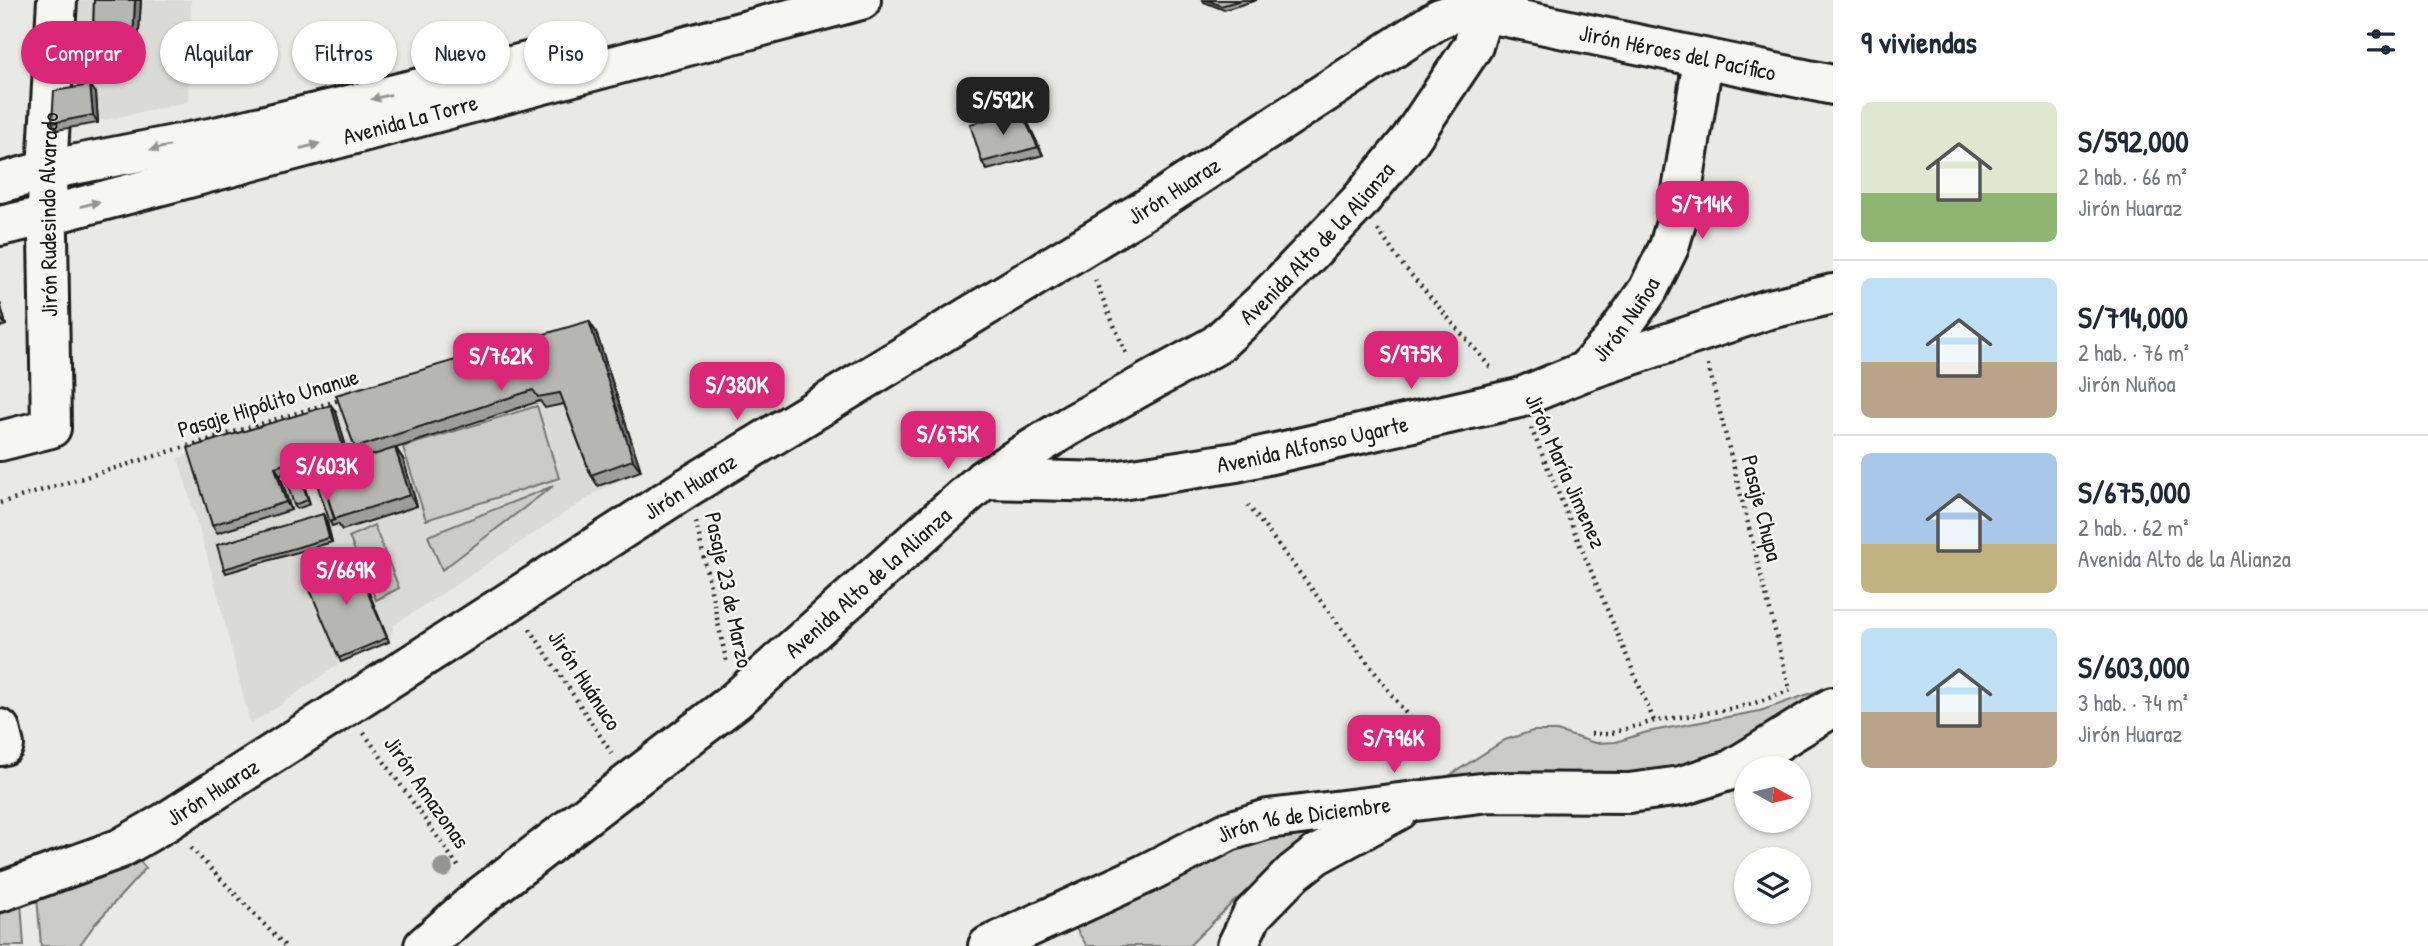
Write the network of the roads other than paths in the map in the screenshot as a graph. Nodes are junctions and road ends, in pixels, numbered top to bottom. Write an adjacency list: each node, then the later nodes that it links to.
1 (57, 0): 7 (street, Jirón Rudesindo Alvarado)
2 (781, 0): 7 (street, Avenida La Torre, one-way to 7)
3 (860, 0): 9 (street, Avenida La Torre, one-way to 3)
4 (1483, 6): 5 (street, Jirón Héroes del Pacífico); 14 (street, Avenida Alto de la Alianza); 17 (street, Jirón Huaraz)
5 (1703, 60): 6 (street, Jirón Héroes del Pacífico); 12 (street, Jirón Nuñoa)
6 (1833, 85)
7 (47, 170): 8 (street, Avenida La Torre); 9 (street, Jirón Rudesindo Alvarado)
8 (0, 183)
9 (49, 215): 10 (street, Avenida La Torre); 13 (street, Jirón Rudesindo Alvarado)
10 (0, 226)
11 (1833, 295): 12 (street, Avenida Alfonso Ugarte)
12 (1585, 371): 14 (street, Avenida Alfonso Ugarte)
13 (0, 441)
14 (984, 479): 19 (street, Avenida Alto de la Alianza)
15 (1833, 706): 16 (street, Jirón 16 de Diciembre)
16 (1413, 803): 18 (street); 20 (street, Jirón 16 de Diciembre)
17 (0, 892)
18 (1244, 931): 21 (street)
19 (424, 946)
20 (988, 946)
21 (1214, 946)

